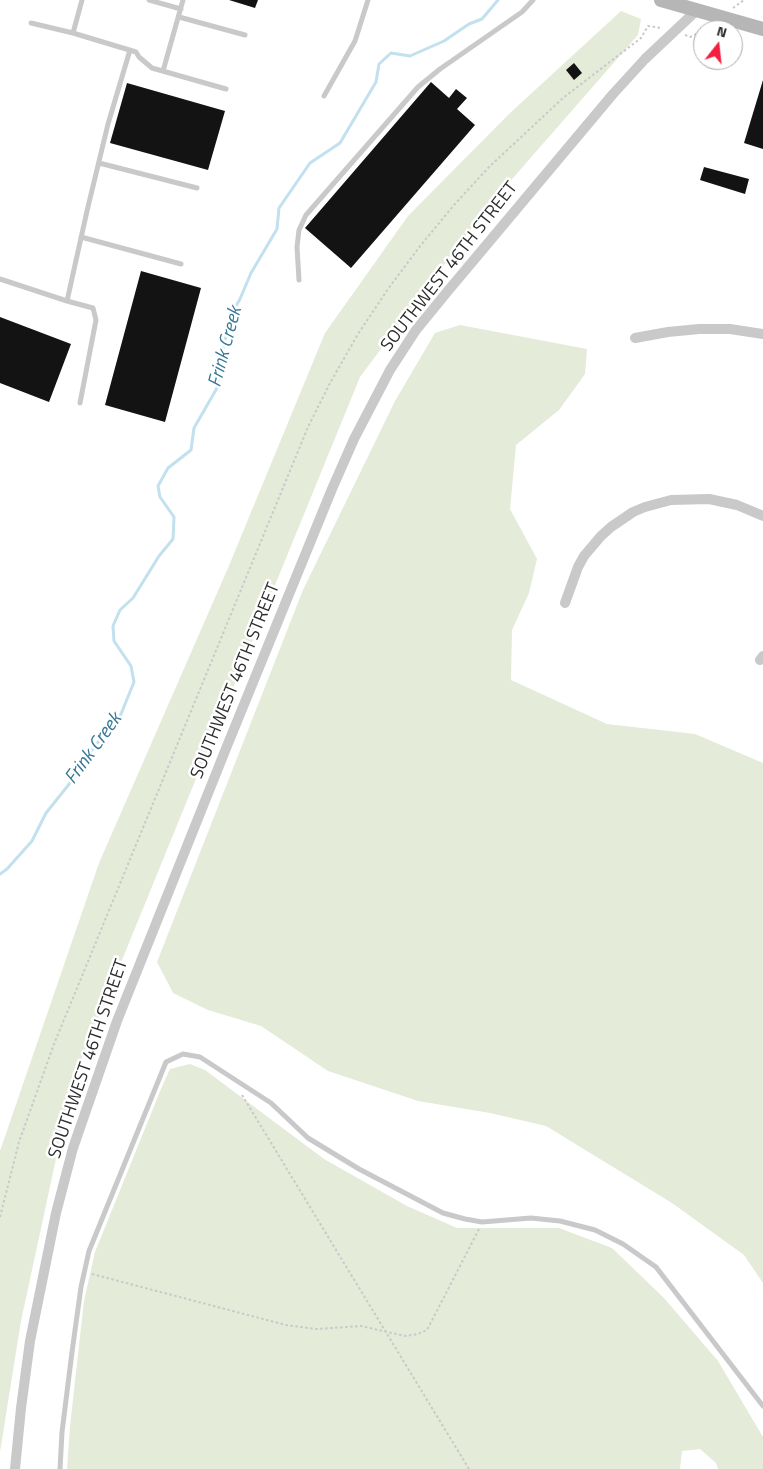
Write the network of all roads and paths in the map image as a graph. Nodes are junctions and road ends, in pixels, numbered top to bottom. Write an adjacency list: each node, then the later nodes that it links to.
1 (82, 0): 13 (lane)
2 (149, 0): 8 (lane)
3 (183, 0): 8 (lane)
4 (368, 0): 19 (lane)
5 (534, 0): 25 (lane)
6 (661, 0): 9 (main road)
7 (709, 0): 9 (main road)
8 (181, 9): 10 (lane)
9 (697, 10): 12 (main road); 38 (street, SOUTHWEST 46TH STREET)
10 (179, 17): 14 (lane); 17 (lane)
11 (31, 22): 13 (lane)
12 (763, 29)
13 (73, 32): 16 (lane)
14 (245, 35)
15 (641, 38): 33 (path)
16 (130, 50): 17 (lane); 20 (lane)
17 (164, 71): 18 (lane)
18 (226, 89)
19 (324, 96)
20 (98, 163): 21 (lane); 22 (lane)
21 (197, 188)
22 (81, 237): 23 (lane); 26 (lane)
23 (181, 264)
24 (0, 279): 26 (lane)
25 (299, 280)
26 (68, 301): 29 (lane)
27 (763, 334): 28 (street)
28 (635, 338)
29 (80, 403)
30 (763, 516): 31 (street)
31 (564, 603)
32 (241, 1094): 36 (path)
33 (0, 1218)
34 (482, 1222): 35 (lane); 36 (path); 37 (lane)
35 (84, 1272): 36 (path); 39 (lane)
36 (384, 1330): 40 (path)
37 (763, 1406)
38 (15, 1469)
39 (60, 1469)
40 (469, 1469)

